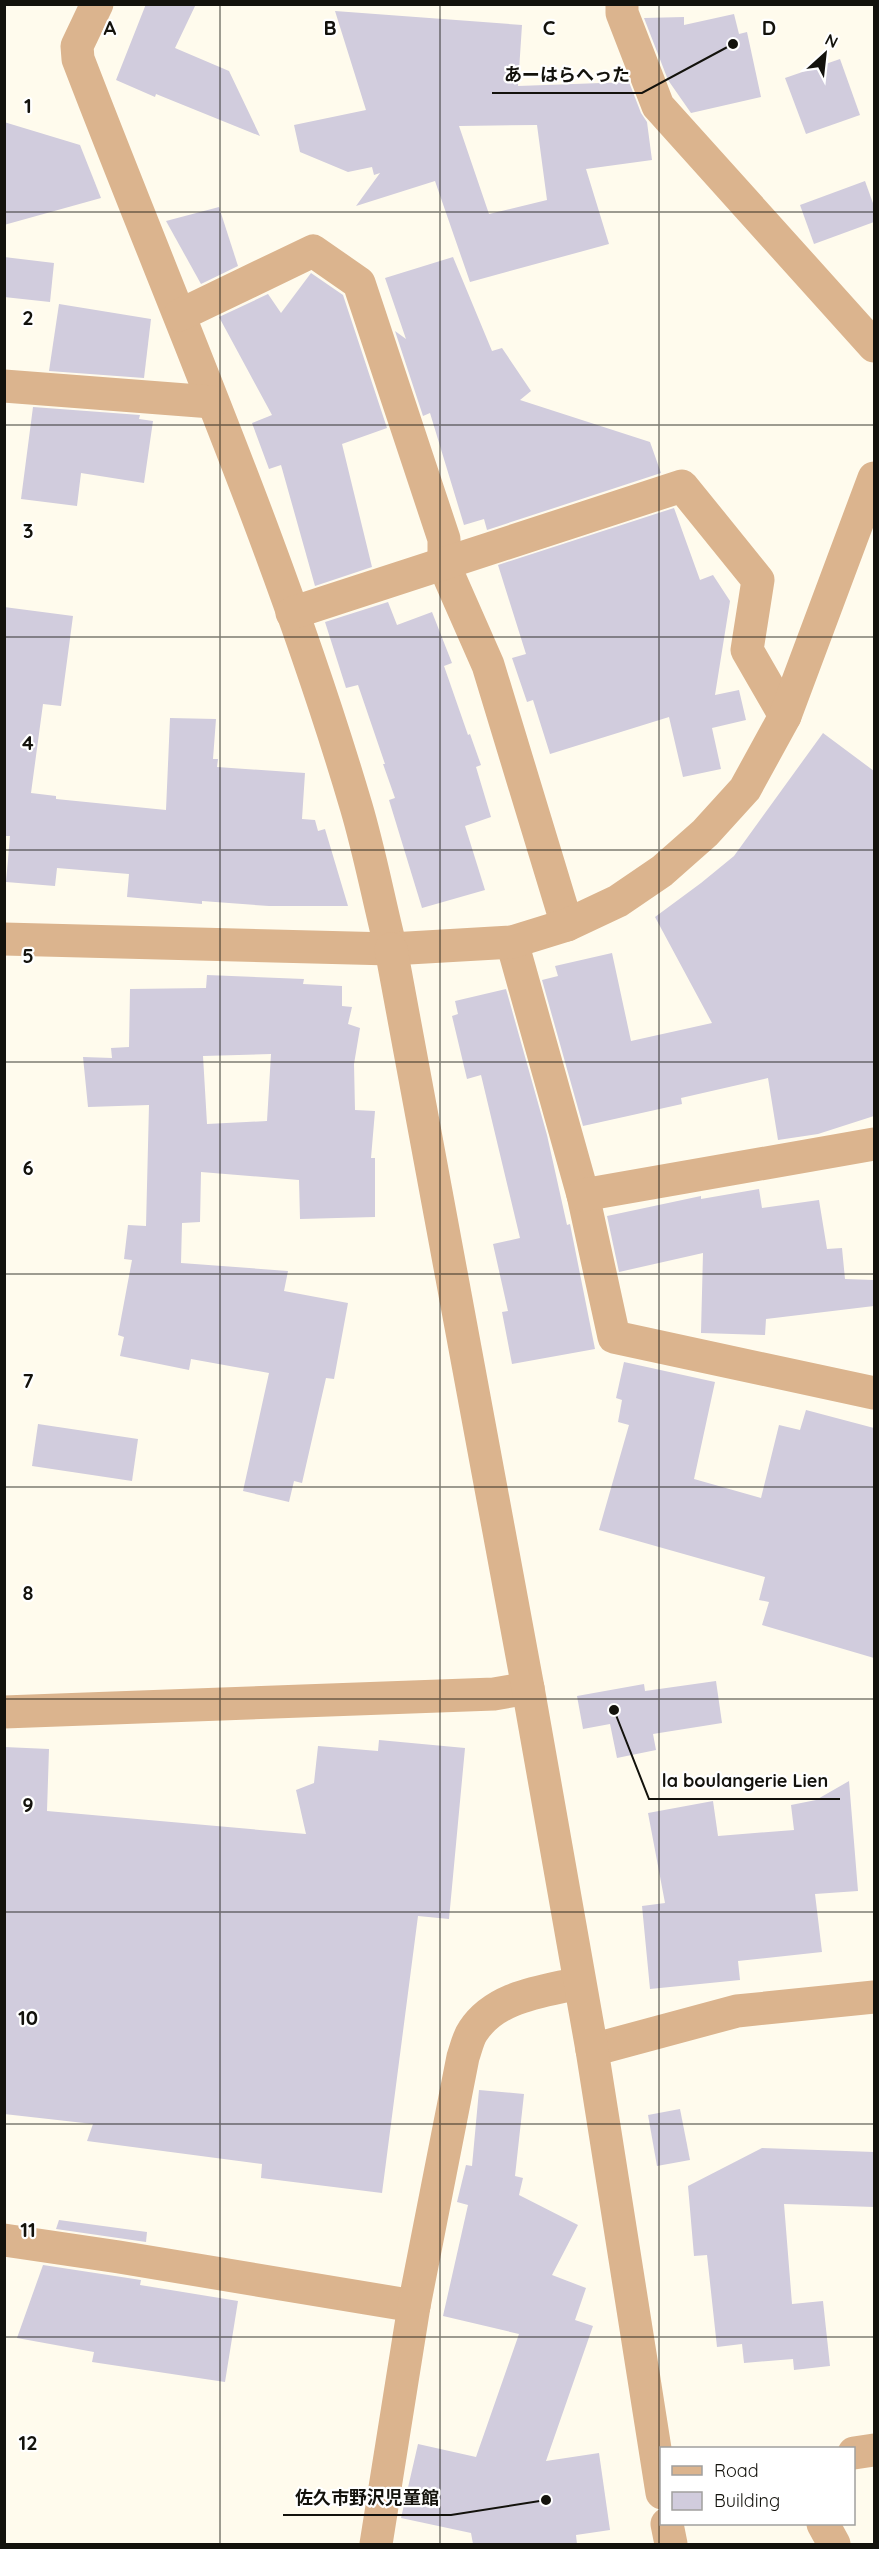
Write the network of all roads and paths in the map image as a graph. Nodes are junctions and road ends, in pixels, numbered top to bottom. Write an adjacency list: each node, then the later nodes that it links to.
1 (97, 4): 3 (street)
2 (622, 4): 4 (street)
3 (180, 315): 6 (street); 8 (street)
4 (874, 346)
5 (4, 386): 6 (street)
6 (212, 402): 9 (street)
7 (874, 478): 10 (street)
8 (444, 565): 9 (street); 10 (street); 11 (street)
9 (292, 613): 14 (street)
10 (785, 716): 11 (street)
11 (567, 925): 13 (street)
12 (4, 939): 14 (street)
13 (512, 942): 14 (street); 16 (street)
14 (391, 949): 18 (street)
15 (874, 1144): 16 (street)
16 (583, 1195): 17 (street)
17 (874, 1393)
18 (528, 1688): 19 (street); 20 (street)
19 (4, 1712)
20 (579, 1983): 22 (street); 24 (street)
21 (874, 1997): 22 (street)
22 (592, 2050): 27 (street)
23 (4, 2240): 24 (street)
24 (414, 2306): 30 (street)
25 (874, 2450): 26 (street)
26 (855, 2453)
27 (660, 2482)
28 (667, 2525): 31 (street)
29 (824, 2525): 32 (street)
30 (376, 2544)
31 (671, 2544)
32 (834, 2544)

